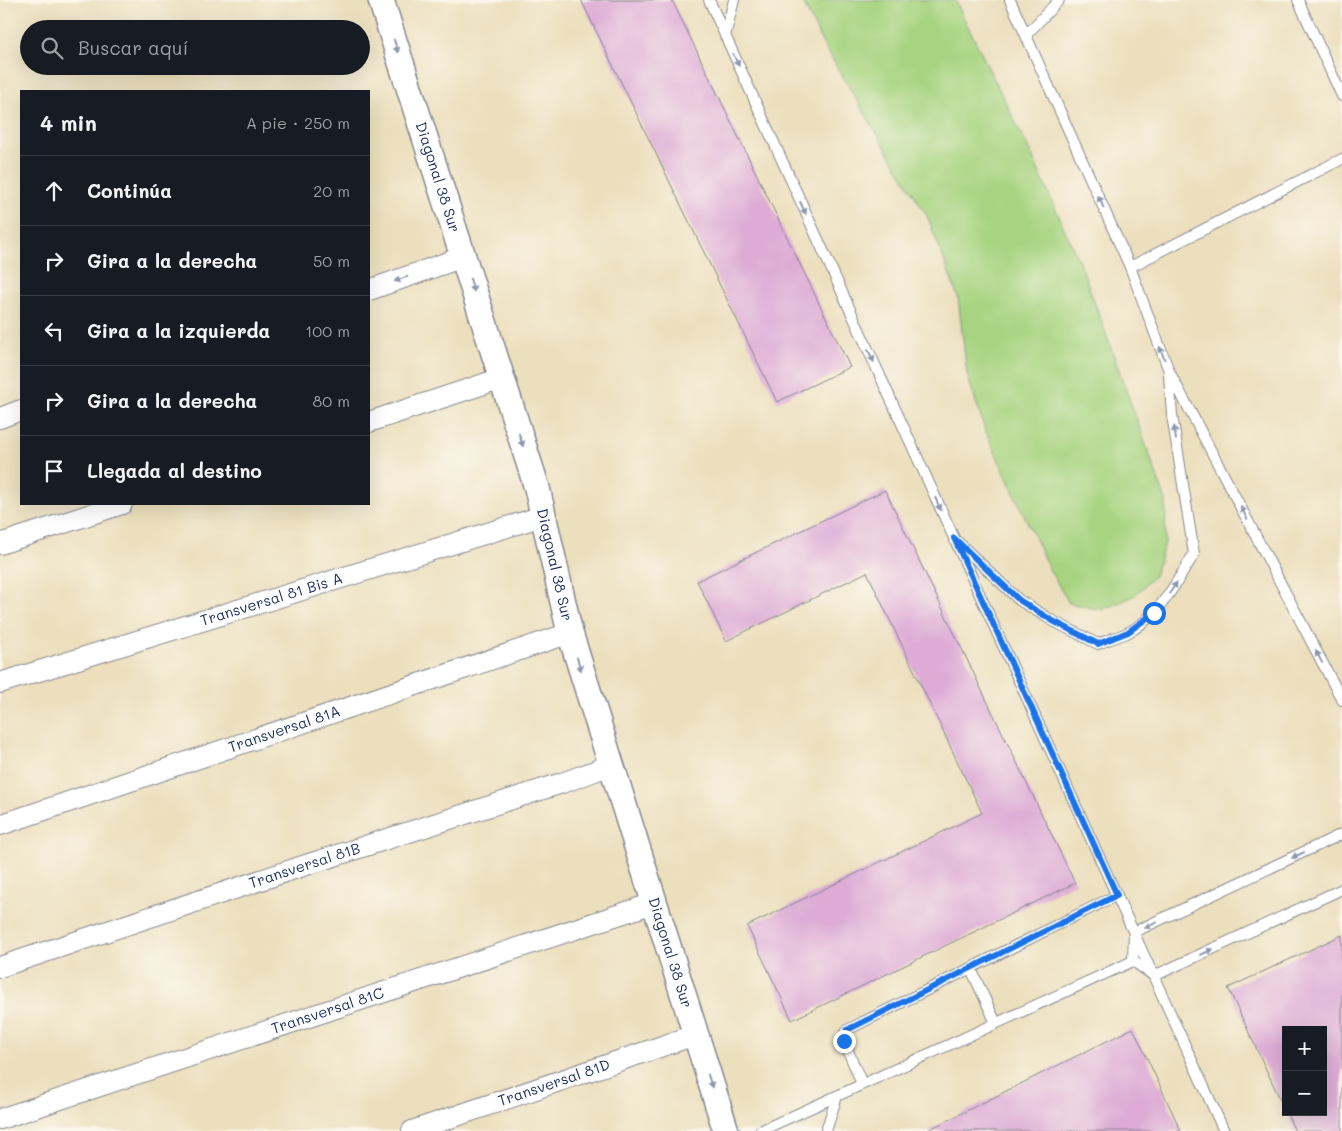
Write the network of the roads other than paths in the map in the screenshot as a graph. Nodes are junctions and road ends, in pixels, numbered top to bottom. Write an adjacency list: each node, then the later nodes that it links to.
1 (381, 0): 11 (street, Diagonal 38 Sur, one-way to 11)
2 (708, 0): 8 (lane)
3 (734, 0): 8 (lane)
4 (1010, 0): 7 (lane)
5 (1059, 0): 7 (lane)
6 (1298, 0): 9 (lane)
7 (1027, 34): 12 (lane, one-way to 7)
8 (725, 36): 21 (lane, one-way to 21)
9 (1342, 96)
10 (1342, 159): 12 (lane)
11 (464, 257): 13 (street, one-way to 13); 15 (street, Diagonal 38 Sur, one-way to 15)
12 (1130, 267): 14 (lane, one-way to 12)
13 (370, 290)
14 (1169, 370): 21 (lane, one-way to 14); 25 (lane, one-way to 14)
15 (502, 378): 18 (street); 20 (street, Diagonal 38 Sur, one-way to 20)
16 (20, 410): 17 (street)
17 (0, 418)
18 (370, 422)
19 (119, 505): 22 (street)
20 (543, 516): 23 (street, Diagonal 38 Sur); 24 (street, Transversal 81 Bis A)
21 (954, 538): 30 (lane)
22 (0, 544)
23 (570, 634): 26 (street, Diagonal 38 Sur, one-way to 26); 27 (street, Transversal 81A)
24 (0, 682)
25 (1342, 700)
26 (611, 765): 31 (street, Diagonal 38 Sur); 34 (street, Transversal 81B)
27 (0, 825)
28 (1342, 834): 32 (lane, one-way to 32)
29 (1342, 889): 36 (lane, one-way to 29)
30 (1117, 895): 32 (lane); 35 (lane)
31 (654, 903): 38 (street, Diagonal 38 Sur); 41 (street, Transversal 81C)
32 (1134, 932): 33 (lane); 36 (lane)
33 (1133, 961): 36 (lane); 37 (lane)
34 (0, 967)
35 (971, 969): 37 (lane); 39 (lane)
36 (1154, 976): 46 (lane)
37 (996, 1023): 39 (lane)
38 (695, 1034): 42 (street, Transversal 81D); 43 (street, Diagonal 38 Sur, one-way to 43)
39 (862, 1084): 40 (lane)
40 (836, 1096): 44 (lane); 45 (lane)
41 (0, 1119)
42 (412, 1131)
43 (726, 1131)
44 (760, 1131)
45 (826, 1131)
46 (1224, 1131)

